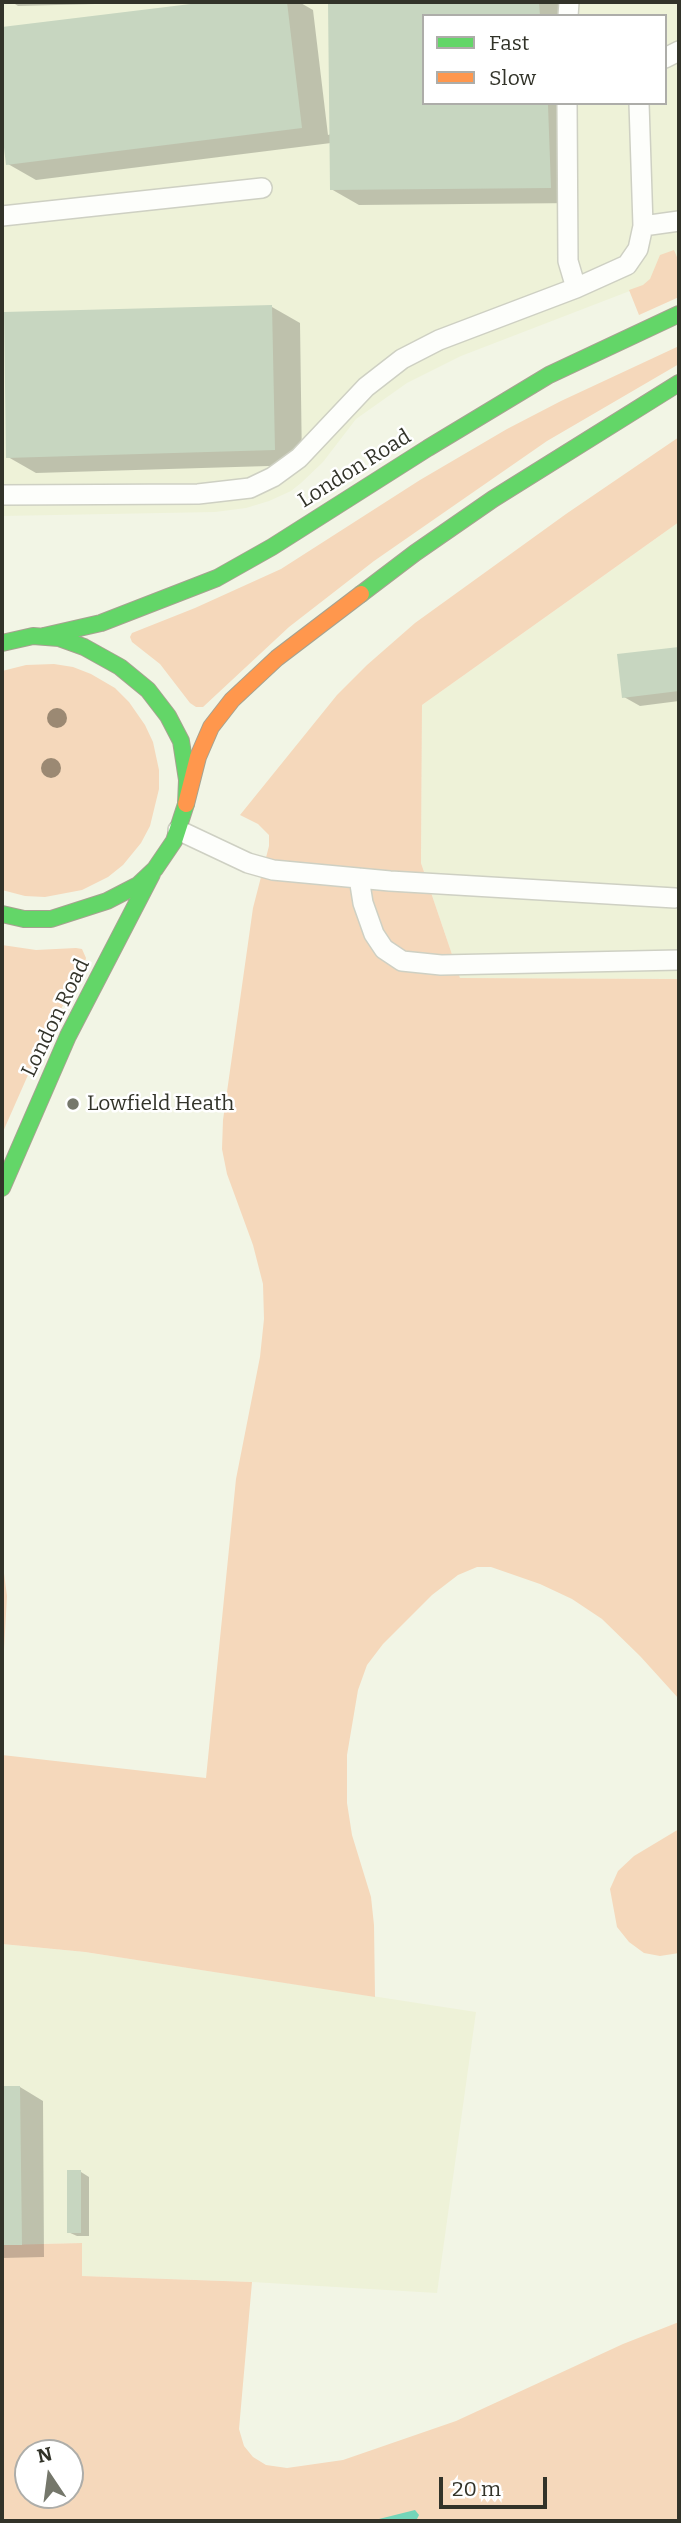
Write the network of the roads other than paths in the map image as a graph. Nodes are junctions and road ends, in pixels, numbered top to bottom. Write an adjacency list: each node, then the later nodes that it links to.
1 (567, 105): 7 (lane)
2 (639, 105): 6 (lane)
3 (262, 188): 4 (lane)
4 (2, 216)
5 (679, 221): 6 (lane)
6 (643, 226): 7 (lane)
7 (576, 288): 10 (lane)
8 (679, 314): 11 (main road, London Road)
9 (679, 383): 13 (main road)
10 (2, 495)
11 (44, 636): 12 (main road, London Road); 13 (main road)
12 (2, 643)
13 (186, 804): 14 (main road)
14 (178, 831): 15 (main road); 16 (lane)
15 (155, 869): 18 (main road); 20 (main road, London Road)
16 (359, 878): 17 (lane); 19 (lane)
17 (675, 898)
18 (2, 914)
19 (679, 960)
20 (2, 1188)

